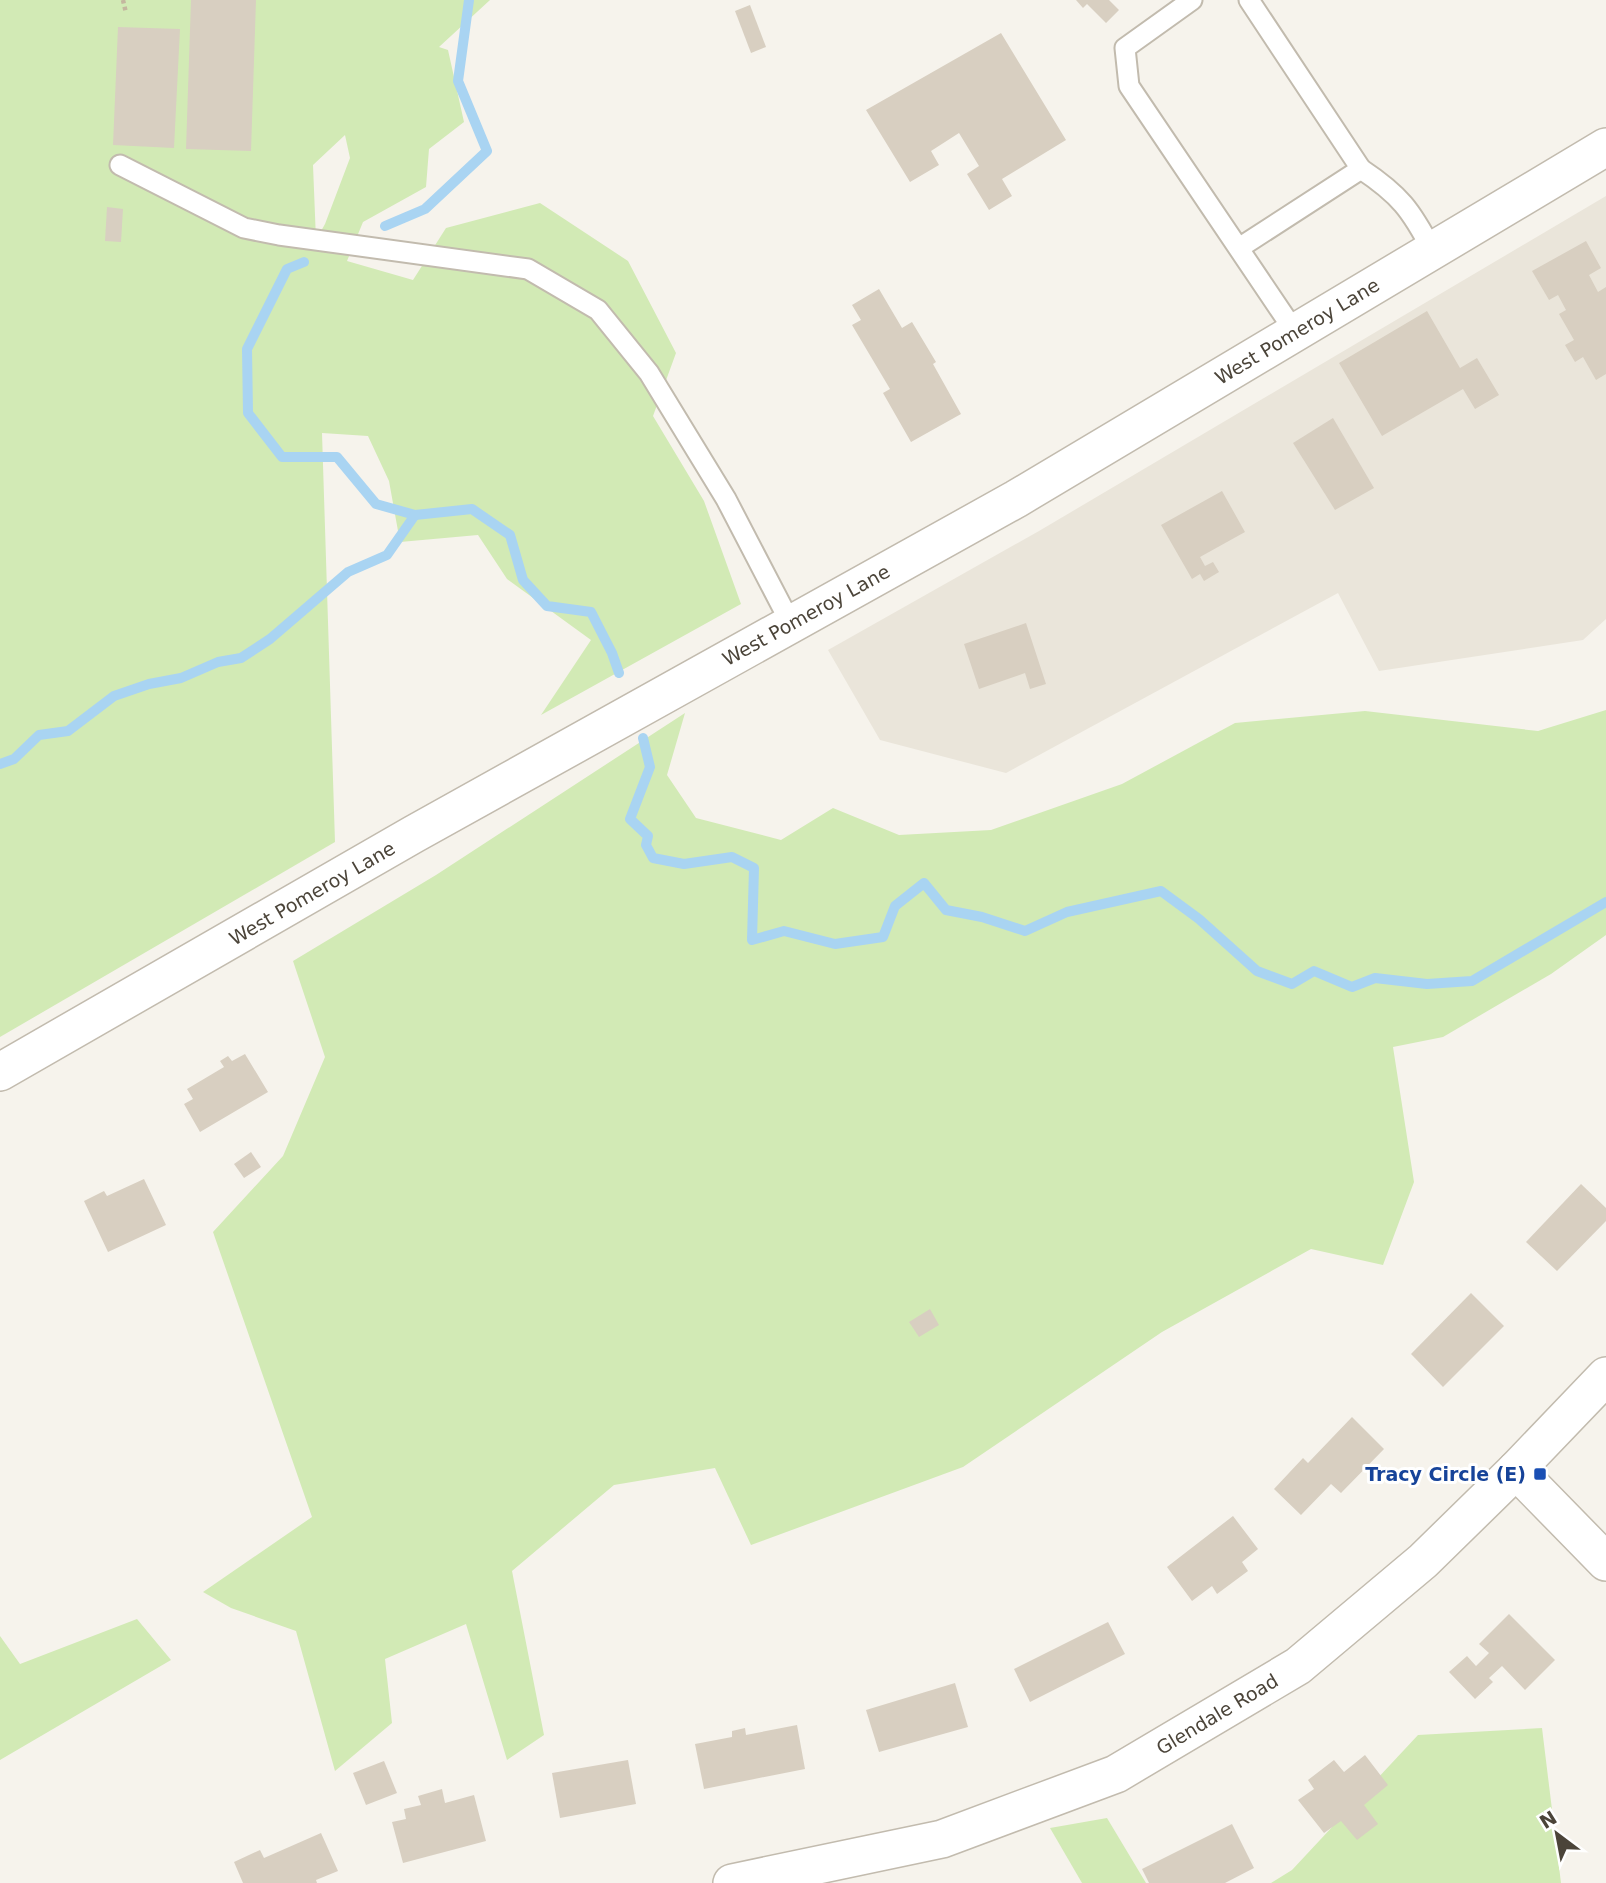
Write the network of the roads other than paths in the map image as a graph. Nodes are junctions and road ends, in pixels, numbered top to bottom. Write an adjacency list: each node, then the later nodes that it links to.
1 (1192, 0): 6 (lane)
2 (1249, 0): 5 (lane)
3 (1606, 146): 7 (street, West Pomeroy Lane)
4 (120, 164): 9 (lane)
5 (1362, 169): 6 (lane); 7 (lane)
6 (1239, 248): 8 (lane)
7 (1432, 250): 8 (street, West Pomeroy Lane)
8 (1295, 332): 9 (street, West Pomeroy Lane)
9 (791, 624): 10 (street, West Pomeroy Lane)
10 (0, 1072)
11 (1606, 1376): 12 (street, Glendale Road)
12 (1516, 1470): 13 (street); 14 (street, Glendale Road)
13 (1606, 1562)
14 (732, 1883)

